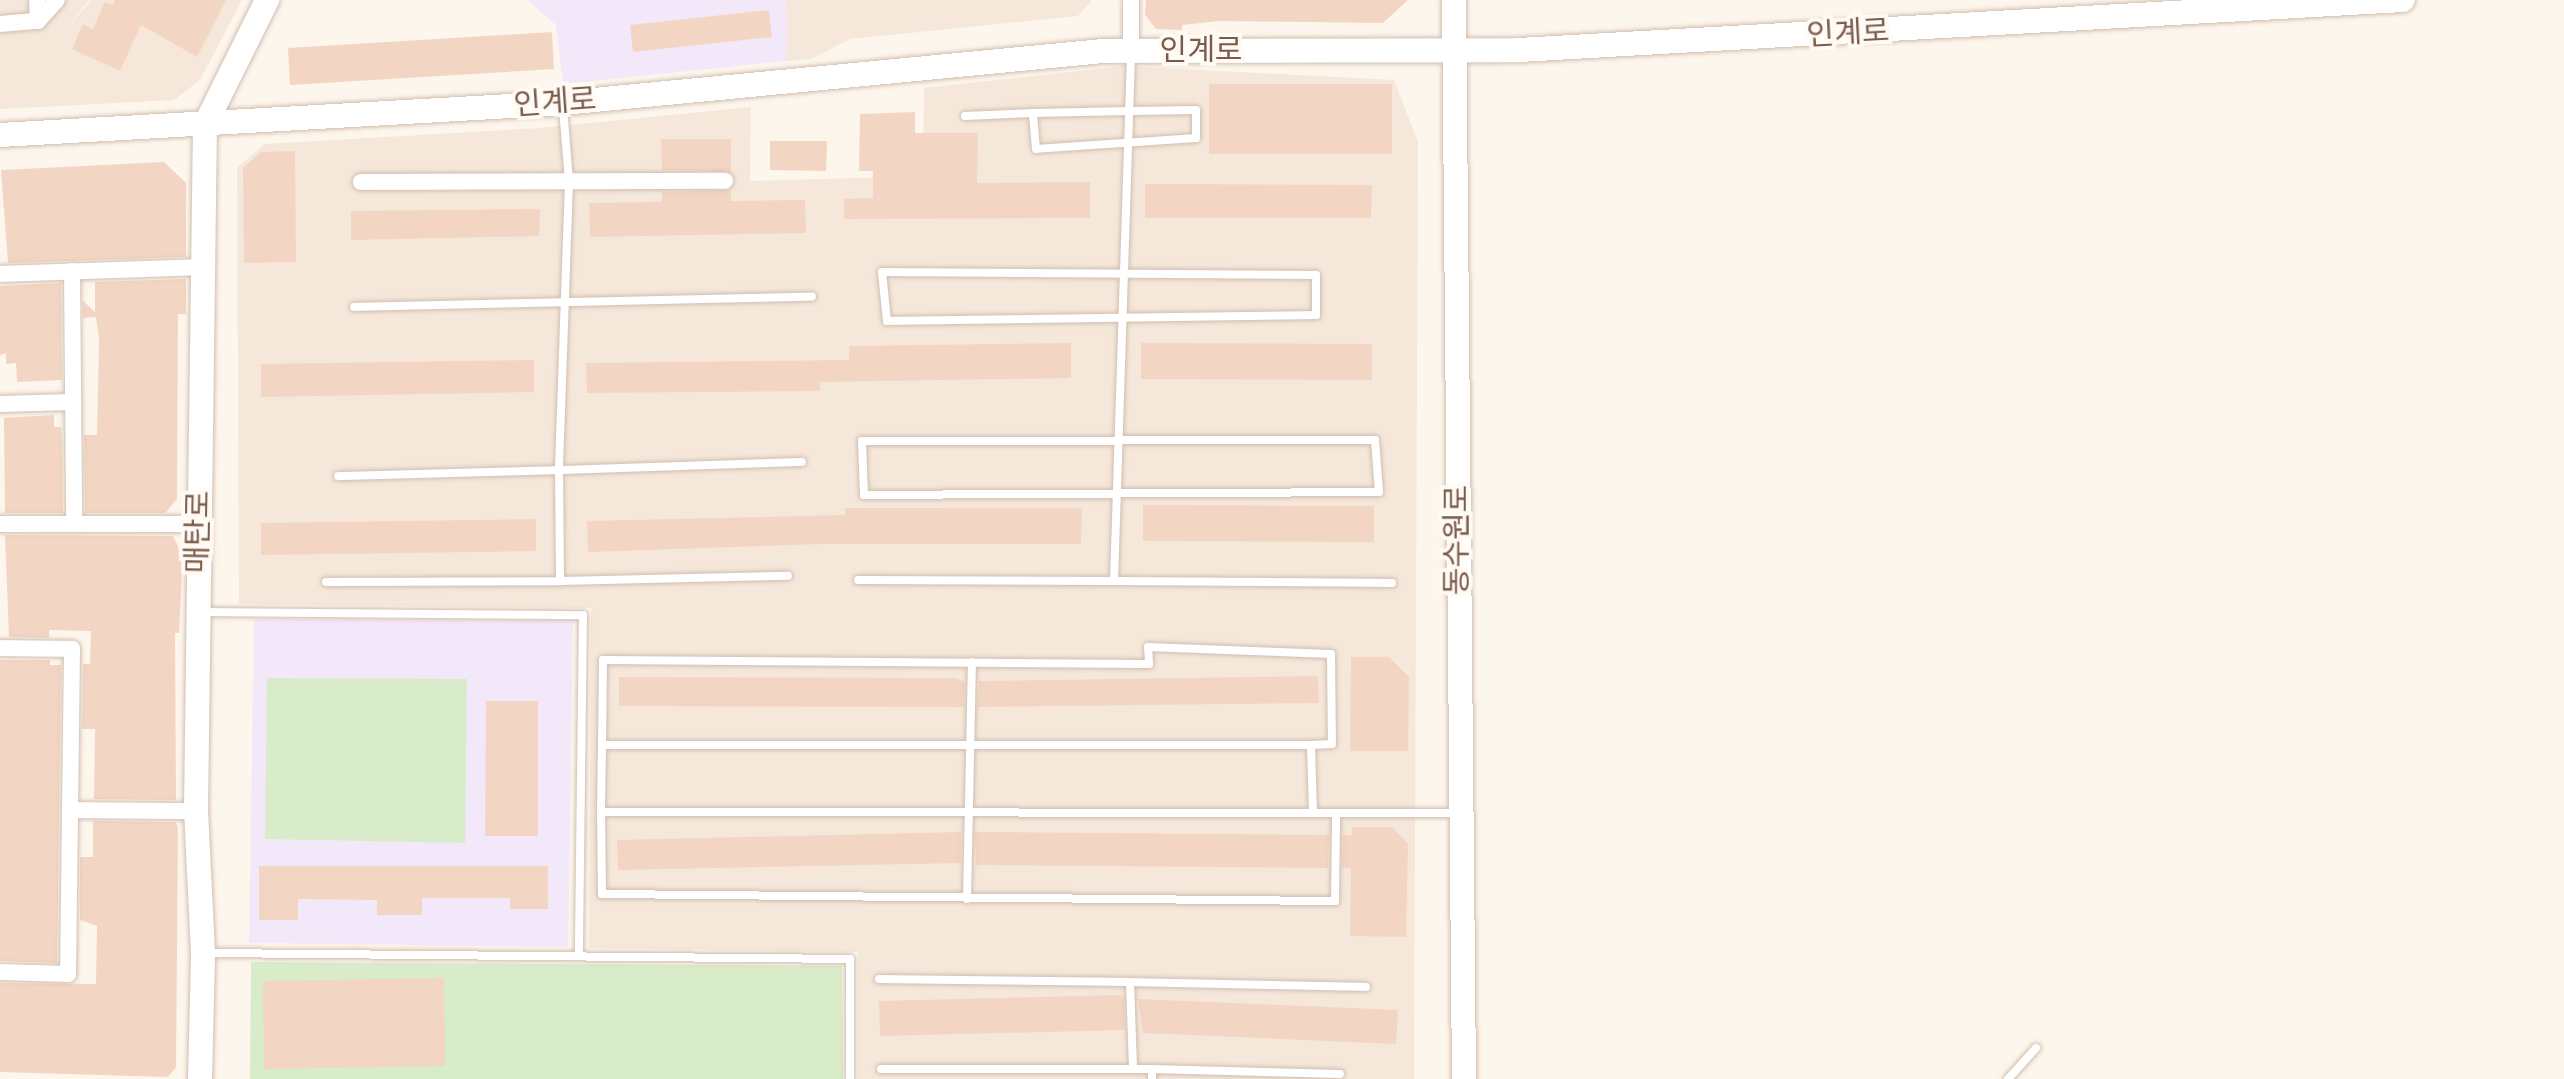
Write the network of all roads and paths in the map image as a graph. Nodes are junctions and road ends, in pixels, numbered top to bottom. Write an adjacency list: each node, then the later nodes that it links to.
1 (37, 0): 8 (street)
2 (57, 0): 8 (street)
3 (267, 0): 16 (street, 매탄로)
4 (1131, 0): 10 (street)
5 (1454, 0): 11 (street, 동수원로)
6 (2403, 0): 7 (street, 인계로)
7 (2294, 4): 11 (street, 인계로)
8 (38, 21): 9 (street)
9 (0, 24)
10 (1131, 51): 11 (street, 인계로); 12 (street, 인계로); 13 (lane)
11 (1454, 51): 58 (street, 동수원로)
12 (563, 103): 16 (street, 인계로); 19 (lane)
13 (1130, 111): 14 (lane); 18 (lane); 18 (lane)
14 (1033, 113): 15 (lane); 18 (lane)
15 (965, 116)
16 (205, 125): 17 (street, 인계로); 22 (street, 매탄로)
17 (0, 135)
18 (1129, 142): 24 (lane)
19 (569, 181): 20 (street); 21 (street); 27 (lane)
20 (725, 181)
21 (361, 182)
22 (203, 267): 23 (street); 39 (street, 매탄로)
23 (72, 271): 25 (street); 30 (street)
24 (1122, 273): 29 (lane); 29 (lane); 29 (lane)
25 (0, 274)
26 (812, 297): 27 (lane)
27 (562, 305): 28 (lane); 34 (lane)
28 (354, 307)
29 (1122, 318): 32 (lane)
30 (71, 402): 31 (street); 38 (street)
31 (0, 404)
32 (1119, 440): 36 (lane); 36 (lane); 36 (lane)
33 (802, 462): 34 (lane)
34 (559, 470): 35 (lane); 42 (lane)
35 (338, 476)
36 (1116, 494): 43 (lane)
37 (0, 524): 38 (street)
38 (74, 524): 39 (street)
39 (199, 524): 46 (street, 매탄로)
40 (788, 576): 42 (lane)
41 (858, 580): 43 (lane)
42 (560, 581): 44 (lane)
43 (1114, 581): 45 (lane)
44 (326, 582)
45 (1392, 583)
46 (198, 612): 53 (street, 매탄로); 61 (lane)
47 (0, 648): 52 (street)
48 (972, 662): 49 (lane); 50 (lane); 51 (lane)
49 (602, 745): 50 (lane); 54 (lane)
50 (969, 745): 51 (lane); 55 (lane)
51 (1311, 745): 56 (lane)
52 (70, 810): 53 (street); 62 (street)
53 (196, 811): 60 (street, 매탄로)
54 (601, 812): 55 (lane); 59 (lane)
55 (967, 812): 56 (lane); 59 (lane)
56 (1313, 813): 57 (lane)
57 (1336, 813): 58 (lane); 59 (lane)
58 (1460, 813): 73 (street, 동수원로)
59 (967, 899)
60 (203, 953): 61 (lane); 71 (street, 매탄로)
61 (579, 956): 72 (lane)
62 (0, 972)
63 (879, 979): 64 (lane)
64 (1130, 982): 65 (lane); 68 (lane)
65 (1366, 987)
66 (2036, 1048): 74 (lane)
67 (881, 1069): 68 (lane)
68 (1133, 1069): 69 (lane)
69 (1152, 1074): 70 (lane)
70 (1340, 1074)
71 (200, 1079)
72 (850, 1079)
73 (1464, 1079)
74 (2008, 1079)

